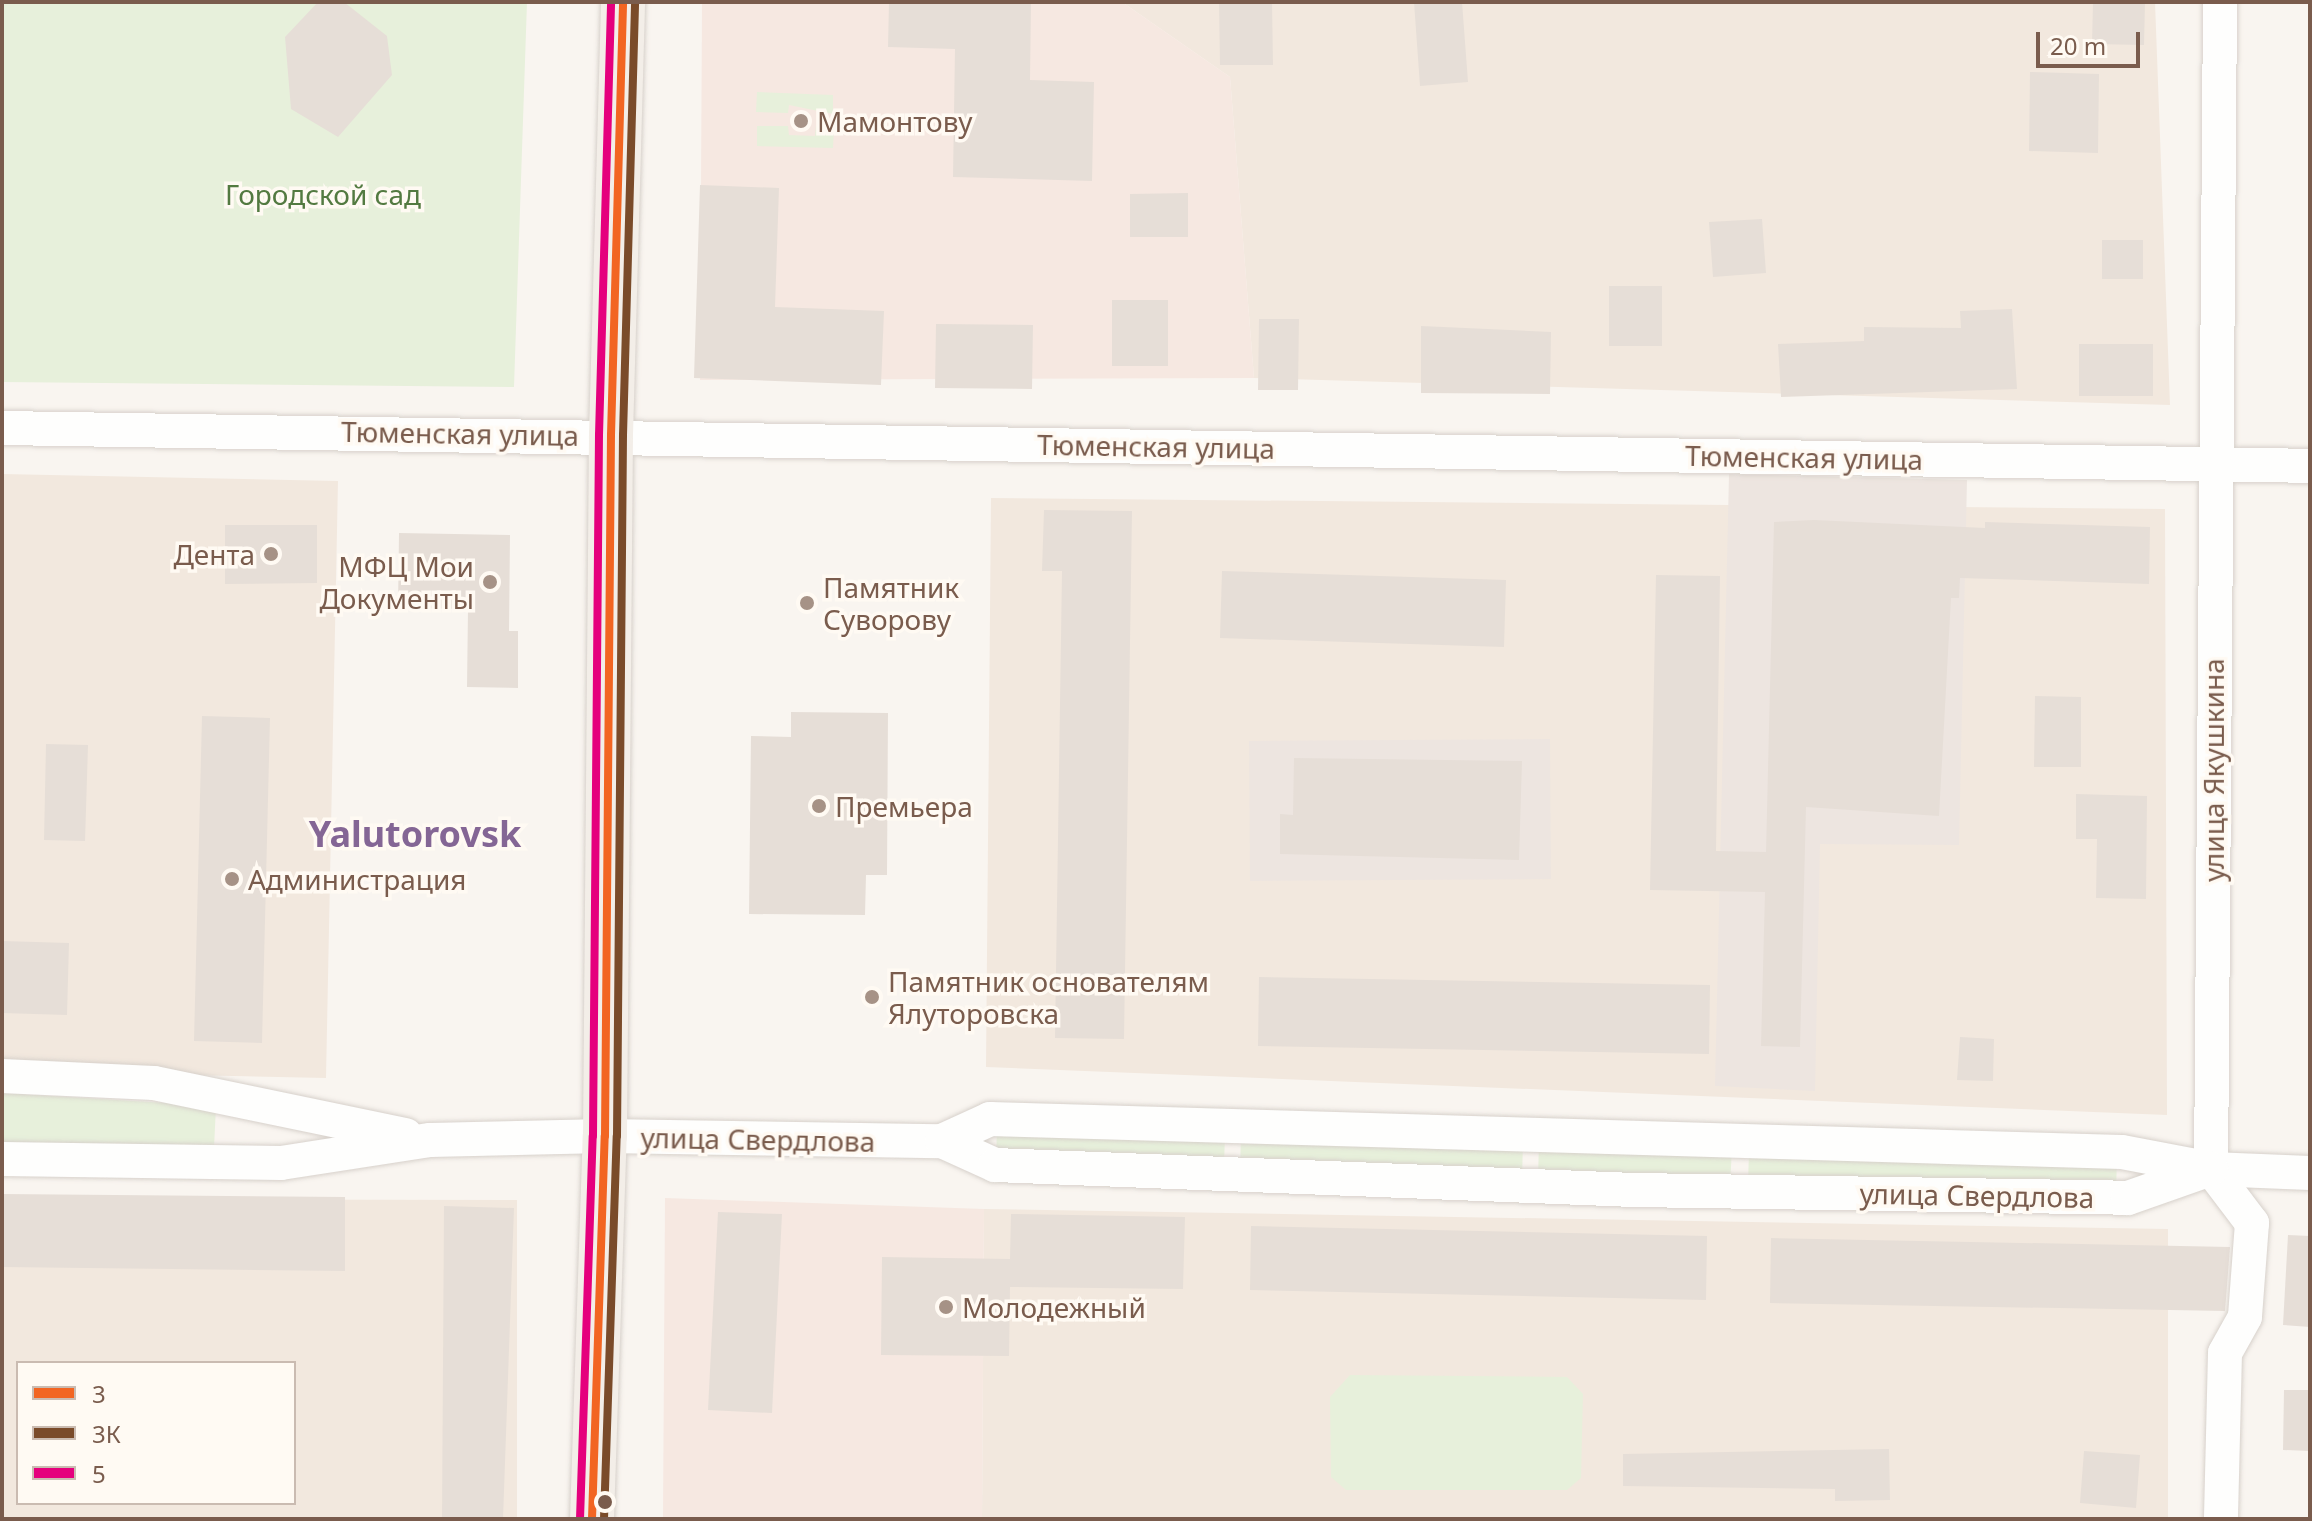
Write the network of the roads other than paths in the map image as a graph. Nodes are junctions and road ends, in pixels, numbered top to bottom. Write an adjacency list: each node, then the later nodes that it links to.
1 (623, 2): 4 (main road)
2 (2220, 2): 5 (street, улица Якушкина)
3 (2, 428): 4 (street, Тюменская улица)
4 (611, 435): 5 (street, Тюменская улица); 10 (main road)
5 (2214, 465): 6 (street, Тюменская улица); 15 (street, улица Якушкина)
6 (2310, 466)
7 (2, 1076): 11 (street, улица Свердлова)
8 (1230, 1127): 9 (street, улица Свердлова); 13 (street, улица Свердлова); 17 (street)
9 (1531, 1134): 12 (street, улица Свердлова); 18 (street)
10 (605, 1136): 11 (street, улица Свердлова); 13 (street, улица Свердлова); 20 (main road)
11 (430, 1140): 14 (street, улица Свердлова)
12 (1739, 1140): 15 (street, улица Свердлова); 19 (street)
13 (942, 1141): 17 (street, улица Свердлова)
14 (2, 1159)
15 (2211, 1169): 16 (street, улица Свердлова); 19 (street, улица Свердлова); 21 (street)
16 (2310, 1173)
17 (1231, 1175): 18 (street, улица Свердлова)
18 (1529, 1186): 19 (street, улица Свердлова)
19 (1738, 1191)
20 (592, 1519)
21 (2221, 1519)

